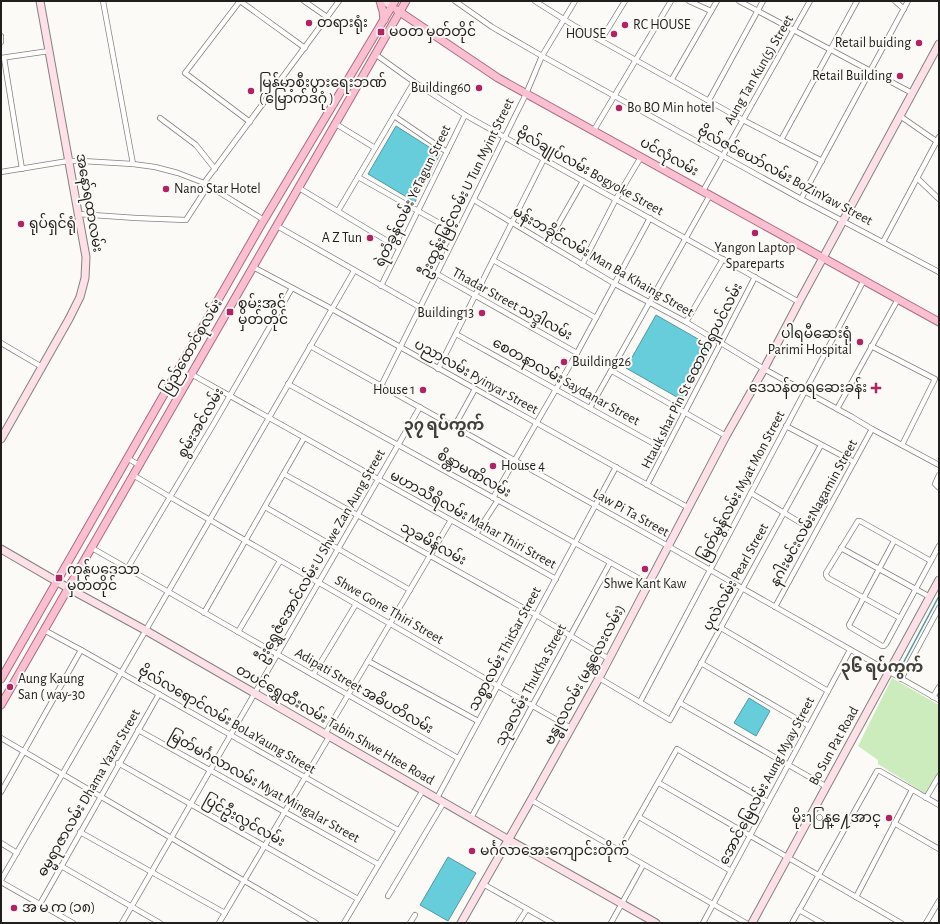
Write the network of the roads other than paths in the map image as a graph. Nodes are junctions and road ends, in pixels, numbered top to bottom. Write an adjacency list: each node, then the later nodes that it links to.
1 (40, 1): 39 (street, အနော်ရထာလမ်း)
2 (103, 1): 69 (street)
3 (240, 1): 37 (street); 56 (street)
4 (304, 1): 27 (street)
5 (339, 1): 27 (street)
6 (380, 1): 30 (main road)
7 (384, 1): 22 (street)
8 (406, 1): 26 (main road, ပြည်ထောင်စုလမ်း); 29 (main road)
9 (455, 1): 41 (street, ဗိုလ်ဇင်ယော်လမ်း BoZinYaw Street)
10 (535, 1): 28 (street)
11 (575, 1): 28 (street, ဦးထွန်းမြင့်လမ်း U Tun Myint Street)
12 (625, 1): 34 (street)
13 (671, 1): 43 (street)
14 (688, 1): 24 (street)
15 (717, 1): 24 (street)
16 (739, 1): 25 (street)
17 (763, 1): 25 (street)
18 (810, 1): 32 (street, Aung Tan Kun(5) Street)
19 (857, 1): 38 (street)
20 (895, 1): 23 (street)
21 (908, 1): 23 (street)
22 (393, 4): 26 (main road, ပင်လုံလမ်း); 30 (main road, ပြည်ထောင်စုလမ်း)
23 (904, 9): 44 (street)
24 (711, 11): 45 (street)
25 (758, 11): 32 (street); 50 (street)
26 (400, 12): 29 (main road, ပင်လုံလမ်း); 31 (main road, ပြည်ထောင်စုလမ်း)
27 (327, 17): 37 (street)
28 (563, 19): 34 (street); 41 (street, ဦးထွန်းမြင့်လမ်း U Tun Myint Street)
29 (413, 21): 31 (main road); 48 (main road, ပင်လုံလမ်း)
30 (384, 22): 88 (main road, ပြည်ထောင်စုလမ်း)
31 (391, 27): 40 (main road, ပြည်ထောင်စုလမ်း)
32 (794, 30): 38 (street); 55 (street, Aung Tan Kun(5) Street)
33 (1, 36): 35 (street)
34 (600, 40): 43 (street)
35 (1, 42)
36 (939, 44): 47 (street, ဗန္ဓုလလမ်း (မန္တလေးလမ်း))
37 (304, 48): 56 (street)
38 (830, 49): 44 (street); 60 (street)
39 (49, 51): 42 (street); 67 (street, အနော်ရထာလမ်း)
40 (375, 54): 46 (street, ဗိုလ်ချုပ်လမ်း Bogyoke Street); 57 (main road, ပြည်ထောင်စုလမ်း)
41 (542, 56): 48 (street, ဦးထွန်းမြင့်လမ်း U Tun Myint Street); 49 (street, ဗိုလ်ဇင်ယော်လမ်း BoZinYaw Street)
42 (3, 58): 70 (street)
43 (635, 59): 45 (street); 49 (street)
44 (871, 71): 47 (street); 68 (street)
45 (672, 79): 50 (street)
46 (414, 82): 51 (street, ဗိုလ်ချုပ်လမ်း Bogyoke Street); 52 (street)
47 (912, 93): 53 (street, ဗန္ဓုလလမ်း (မန္တလေးလမ်း))
48 (526, 94): 58 (main road, ပင်လုံလမ်း); 59 (street, ဦးထွန်းမြင့်လမ်း U Tun Myint Street)
49 (614, 96): 58 (street); 64 (street, ဗိုလ်ဇင်ယော်လမ်း BoZinYaw Street)
50 (709, 100): 55 (street)
51 (465, 115): 59 (street, ဗိုလ်ချုပ်လမ်း Bogyoke Street); 63 (street, ရဲတံခွန်လမ်း YeTagun Street)
52 (394, 116): 62 (street); 63 (street)
53 (900, 116): 61 (street); 89 (street, ဗန္ဓုလလမ်း (မန္တလေးလမ်း))
54 (160, 118): 71 (street)
55 (743, 120): 60 (street); 64 (street, Aung Tan Kun(5) Street)
56 (250, 122): 71 (street)
57 (336, 124): 62 (street); 77 (main road, ပြည်ထောင်စုလမ်း)
58 (594, 130): 65 (main road, ပင်လုံလမ်း)
59 (505, 137): 66 (street, ဗိုလ်ချုပ်လမ်း Bogyoke Street); 83 (street, ဦးထွန်းမြင့်လမ်း U Tun Myint Street)
60 (781, 140): 68 (street)
61 (938, 140): 74 (street)
62 (375, 148): 73 (street)
63 (447, 152): 84 (street, ရဲတံခွန်လမ်း YeTagun Street)
64 (723, 155): 78 (street, Aung Tan Kun(5) Street); 81 (street, ဗိုလ်ဇင်ယော်လမ်း BoZinYaw Street)
65 (641, 157): 78 (main road, ပင်လုံလမ်း); 80 (street)
66 (544, 159): 75 (street, ဗိုလ်ချုပ်လမ်း Bogyoke Street); 90 (street)
67 (68, 161): 69 (street); 70 (street); 86 (street, အနော်ရထာလမ်း)
68 (822, 161): 81 (street)
69 (133, 164): 76 (street)
70 (22, 169): 72 (street)
71 (215, 169): 76 (street)
72 (1, 172)
73 (358, 177): 84 (street); 85 (street)
74 (917, 178): 82 (street); 94 (street)
75 (583, 181): 80 (street, ဗိုလ်ချုပ်လမ်း Bogyoke Street); 95 (street)
76 (206, 184): 86 (street); 88 (street)
77 (300, 188): 85 (street); 91 (main road, ပြည်ထောင်စုလမ်း)
78 (703, 191): 79 (main road, ပင်လုံလမ်း)
79 (710, 195): 93 (street); 97 (main road, ပင်လုံလမ်း)
80 (616, 199): 87 (street, ဗိုလ်ချုပ်လမ်း Bogyoke Street); 100 (street)
81 (801, 199): 89 (street, ဗိုလ်ဇင်ယော်လမ်း BoZinYaw Street)
82 (939, 199)
83 (474, 200): 90 (street, မန်းဘခိုင်လမ်း Man Ba Khaing Street); 92 (street, ဦးထွန်းမြင့်လမ်း U Tun Myint Street)
84 (418, 210): 92 (street); 96 (street, ရဲတံခွန်လမ်း YeTagun Street)
85 (338, 211): 96 (street)
86 (78, 214): 128 (street, အနော်ရထာလမ်း)
87 (650, 218): 93 (street, ဗိုလ်ချုပ်လမ်း Bogyoke Street); 109 (street)
88 (264, 220): 104 (main road, ပြည်ထောင်စုလမ်း)
89 (842, 220): 94 (street, ဗိုလ်ဇင်ယော်လမ်း BoZinYaw Street); 97 (street, ဗန္ဓုလလမ်း (မန္တလေးလမ်း))
90 (512, 223): 95 (street, မန်းဘခိုင်လမ်း Man Ba Khaing Street); 99 (street)
91 (277, 226): 101 (main road, ပြည်ထောင်စုလမ်း); 102 (street)
92 (457, 233): 105 (street, ဦးထွန်းမြင့်လမ်း U Tun Myint Street)
93 (686, 238): 98 (street, ဗိုလ်ချုပ်လမ်း Bogyoke Street); 114 (street)
94 (883, 242): 103 (street, ဗိုလ်ဇင်ယော်လမ်း BoZinYaw Street)
95 (547, 244): 100 (street, မန်းဘခိုင်လမ်း Man Ba Khaing Street)
96 (399, 248): 110 (street, ရဲတံခွန်လမ်း YeTagun Street)
97 (824, 257): 108 (main road, ပင်လုံလမ်း); 115 (street, ဗန္ဓုလလမ်း (မန္တလေးလမ်း))
98 (722, 259): 106 (street, ဗိုလ်ချုပ်လမ်း Bogyoke Street); 120 (street)
99 (493, 260): 112 (street); 118 (street)
100 (582, 265): 109 (street, မန်းဘခိုင်လမ်း Man Ba Khaing Street)
101 (253, 267): 107 (main road, ပြည်ထောင်စုလမ်း); 111 (street, ပညာလမ်း Pyinyar Street)
102 (354, 271): 110 (street); 117 (street)
103 (939, 272)
104 (234, 273): 107 (main road); 156 (main road, ပြည်ထောင်စုလမ်း)
105 (437, 274): 112 (street, Thadar Street သဒ္ဒါလမ်း); 116 (street, ဦးထွန်းမြင့်လမ်း U Tun Myint Street)
106 (755, 277): 115 (street, ဗိုလ်ချုပ်လမ်း Bogyoke Street); 123 (street, Htauk shar Pin St ထောက်ရှာပင်လမ်း)
107 (246, 279): 132 (main road, ပြည်ထောင်စုလမ်း)
108 (864, 280): 113 (main road, ပင်လုံလမ်း); 138 (street, မြတ်မွန်လမ်း Myat Mon Street)
109 (615, 284): 114 (street, မန်းဘခိုင်လမ်း Man Ba Khaing Street); 118 (street)
110 (381, 286): 116 (street)
111 (292, 288): 117 (street, ပညာလမ်း Pyinyar Street); 139 (street, စွမ်းအင်လမ်း)
112 (475, 296): 121 (street); 127 (street, Thadar Street သဒ္ဒါလမ်း)
113 (898, 299): 119 (main road, ပင်လုံလမ်း); 125 (street)
114 (650, 302): 120 (street, မန်းဘခိုင်လမ်း Man Ba Khaing Street); 131 (street)
115 (799, 302): 130 (street, ဗန္ဓုလလမ်း (မန္တလေးလမ်း))
116 (421, 308): 126 (street, ဦးထွန်းမြင့်လမ်း U Tun Myint Street)
117 (332, 309): 124 (street); 126 (street, ပညာလမ်း Pyinyar Street)
118 (596, 318): 127 (street)
119 (938, 319)
120 (686, 322): 123 (street, မန်းဘခိုင်လမ်း Man Ba Khaing Street)
121 (456, 334): 129 (street); 137 (street, စေတနာလမ်း Saydanar Street)
122 (1, 343): 128 (street)
123 (721, 343): 130 (street, မန်းဘခိုင်လမ်း Man Ba Khaing Street); 143 (street, Htauk shar Pin St ထောက်ရှာပင်လမ်း)
124 (310, 346): 134 (street); 135 (street, Law Pi Ta Street)
125 (872, 346): 133 (street); 142 (street)
126 (400, 348): 129 (street, ပညာလမ်း Pyinyar Street); 135 (street, ဦးထွန်းမြင့်လမ်း U Tun Myint Street)
127 (577, 353): 137 (street)
128 (42, 367): 151 (street, အနော်ရထာလမ်း)
129 (438, 369): 136 (street, ပညာလမ်း Pyinyar Street)
130 (764, 369): 138 (street, မန်းဘခိုင်လမ်း Man Ba Khaing Street); 149 (street, ဗန္ဓုလလမ်း (မန္တလေးလမ်း))
131 (612, 371): 141 (street); 143 (street)
132 (191, 374): 139 (street, မဟာသီရိလမ်း Mahar Thiri Street); 159 (main road, ပြည်ထောင်စုလမ်း)
133 (937, 380): 154 (street)
134 (288, 384): 144 (street); 152 (street, စိန္တာမဏိလမ်း)
135 (381, 386): 140 (street, Law Pi Ta Street)
136 (475, 389): 145 (street, ပညာလမ်း Pyinyar Street); 147 (street)
137 (556, 389): 141 (street, စေတနာလမ်း Saydanar Street); 145 (street)
138 (804, 392): 142 (street); 146 (street, မြတ်မွန်လမ်း Myat Mon Street)
139 (230, 396): 144 (street, မဟာသီရိလမ်း Mahar Thiri Street); 169 (street, စွမ်းအင်လမ်း)
140 (420, 407): 147 (street, Law Pi Ta Street); 152 (street, ဦးရွှေဇံအောင်လမ်း U Shwe Zan Aung Street)
141 (590, 408): 155 (street, စေတနာလမ်း Saydanar Street)
142 (837, 409): 148 (street)
143 (685, 412): 149 (street); 155 (street, Htauk shar Pin St ထောက်ရှာပင်လမ်း)
144 (269, 418): 150 (street, မဟာသီရိလမ်း Mahar Thiri Street); 176 (street)
145 (537, 424): 157 (street); 161 (street, ပညာလမ်း Pyinyar Street)
146 (786, 426): 153 (street); 168 (street, မြတ်မွန်လမ်း Myat Mon Street)
147 (454, 427): 157 (street, Law Pi Ta Street)
148 (872, 430): 154 (street); 158 (street, နဂါးမင်းလမ်းNagamin Street)
149 (726, 436): 173 (street, ဗန္ဓုလလမ်း (မန္တလေးလမ်း))
150 (304, 438): 162 (street); 165 (street, မဟာသီရိလမ်း Mahar Thiri Street)
151 (1, 439)
152 (398, 445): 165 (street, ဦးရွှေဇံအောင်လမ်း U Shwe Zan Aung Street); 170 (street, စိန္တာမဏိလမ်း)
153 (821, 445): 158 (street); 174 (street, ပုလဲလမ်း Pearl Street)
154 (902, 445): 160 (street)
155 (666, 450): 166 (street, Htauk shar Pin St ထောက်ရှာပင်လမ်း)
156 (127, 458): 159 (street); 198 (main road, ပြည်ထောင်စုလမ်း)
157 (516, 461): 170 (street); 171 (street, Law Pi Ta Street)
158 (854, 462): 210 (street, နဂါးမင်းလမ်းNagamin Street)
159 (139, 465): 163 (main road, ပြည်ထောင်စုလမ်း)
160 (939, 465)
161 (616, 468): 166 (street, ပညာလမ်း Pyinyar Street); 171 (street, သစ္စာလမ်း ThitSar Street)
162 (284, 474): 172 (street); 175 (street, သုခမိန်လမ်း)
163 (133, 475): 169 (street, Shwe Gone Thiri Street); 185 (main road, ပြည်ထောင်စုလမ်း)
164 (939, 475): 167 (street)
165 (378, 480): 175 (street, ဦးရွှေဇံအောင်လမ်း U Shwe Zan Aung Street); 177 (street, မဟာသီရိလမ်း Mahar Thiri Street)
166 (647, 485): 173 (street, ပညာလမ်း Pyinyar Street)
167 (939, 488)
168 (751, 493): 174 (street); 195 (street, မြတ်မွန်လမ်း Myat Mon Street)
169 (170, 497): 176 (street, Shwe Gone Thiri Street); 193 (street, စွမ်းအင်လမ်း)
170 (495, 499): 179 (street); 182 (street, စိန္တာမဏိလမ်း)
171 (596, 506): 182 (street, သစ္စာလမ်း ThitSar Street); 183 (street, Law Pi Ta Street)
172 (265, 507): 181 (street); 188 (street)
173 (689, 508): 183 (street, ဗန္ဓုလလမ်း (မန္တလေးလမ်း))
174 (784, 512): 178 (street); 202 (street, ပုလဲလမ်း Pearl Street)
175 (358, 515): 188 (street, ဦးရွှေဇံအောင်လမ်း U Shwe Zan Aung Street); 189 (street, သုခမိန်လမ်း)
176 (209, 520): 181 (street, Shwe Gone Thiri Street); 206 (street)
177 (451, 520): 179 (street, မဟာသီရိလမ်း Mahar Thiri Street); 189 (street)
178 (801, 522)
179 (476, 534): 196 (street, မဟာသီရိလမ်း Mahar Thiri Street)
180 (894, 540): 186 (street); 191 (street); 194 (street)
181 (246, 541): 190 (street, Shwe Gone Thiri Street); 212 (street)
182 (575, 543): 192 (street, စိန္တာမဏိလမ်း); 196 (street, သစ္စာလမ်း ThitSar Street)
183 (668, 546): 195 (street, Law Pi Ta Street); 200 (street, ဗန္ဓုလလမ်း (မန္တလေးလမ်း))
184 (939, 546): 191 (street)
185 (92, 548): 193 (street, Adipati Street အဓိပတိလမ်း); 201 (main road, ပြည်ထောင်စုလမ်း)
186 (841, 548): 194 (street); 207 (street)
187 (1, 549): 198 (street, တပင်ရွှေထီးလမ်း Tabin Shwe Htee Road)
188 (338, 549): 199 (street, ဦးရွှေဇံအောင်လမ်း U Shwe Zan Aung Street); 205 (street)
189 (431, 555): 205 (street); 213 (street, သုခမိန်လမ်း)
190 (280, 561): 199 (street, Shwe Gone Thiri Street); 219 (street)
191 (931, 561): 204 (street)
192 (610, 563): 200 (street, စိန္တာမဏိလမ်း); 220 (street, သုခလမ်း ThuKha Street)
193 (127, 569): 206 (street, Adipati Street အဓိပတိလမ်း)
194 (878, 569): 204 (street); 207 (street)
195 (710, 570): 202 (street, Law Pi Ta Street); 241 (street, မြတ်မွန်လမ်း Myat Mon Street)
196 (556, 579): 213 (street, သစ္စာလမ်း ThitSar Street)
197 (939, 580): 203 (street, Bo Sun Pat Road)
198 (58, 582): 201 (street, တပင်ရွှေထီးလမ်း Tabin Shwe Htee Road); 231 (main road, ပြည်ထောင်စုလမ်း)
199 (319, 583): 209 (street, Shwe Gone Thiri Street); 223 (street, ဦးရွှေဇံအောင်လမ်း U Shwe Zan Aung Street)
200 (648, 584): 224 (street, ဗန္ဓုလလမ်း (မန္တလေးလမ်း))
201 (68, 588): 217 (main road, ပြည်ထောင်စုလမ်း); 218 (street, တပင်ရွှေထီးလမ်း Tabin Shwe Htee Road)
202 (742, 588): 210 (street, Law Pi Ta Street); 216 (street, ပုလဲလမ်း Pearl Street)
203 (937, 588): 208 (street, Bo Sun Pat Road)
204 (915, 589): 208 (street); 214 (street)
205 (410, 590): 215 (street)
206 (168, 592): 212 (street, Adipati Street အဓိပတိလမ်း); 218 (street)
207 (863, 597): 214 (street); 214 (street)
208 (930, 597): 228 (street, Bo Sun Pat Road)
209 (356, 604): 215 (street, Shwe Gone Thiri Street); 229 (street)
210 (775, 607): 222 (street, Law Pi Ta Street)
211 (939, 608): 232 (street)
212 (204, 613): 219 (street, Adipati Street အဓိပတိလမ်း)
213 (536, 615): 220 (street, သုခမိန်လမ်း); 233 (street, သစ္စာလမ်း ThitSar Street)
214 (900, 618)
215 (390, 624): 225 (street); 233 (street, Shwe Gone Thiri Street)
216 (721, 628): 226 (street, ပုလဲလမ်း Pearl Street); 235 (street)
217 (44, 630): 221 (street, ဗိုလ်လရောင်လမ်း BoLaYaung Street); 243 (main road, ပြည်ထောင်စုလမ်း)
218 (146, 630): 227 (street); 236 (street, တပင်ရွှေထီးလမ်း Tabin Shwe Htee Road)
219 (238, 632): 223 (street, Adipati Street အဓိပတိလမ်း)
220 (571, 635): 224 (street, သုခမိန်လမ်း); 244 (street, သုခလမ်း ThuKha Street)
221 (81, 650): 227 (street, ဗိုလ်လရောင်လမ်း BoLaYaung Street); 252 (street)
222 (850, 650): 228 (street, Law Pi Ta Street); 235 (street, အောင်မြေလမ်း Aung Myay Street)
223 (277, 655): 229 (street, Adipati Street အဓိပတိလမ်း); 236 (street, ဦးရွှေဇံအောင်လမ်း U Shwe Zan Aung Street)
224 (609, 659): 230 (street, ဗန္ဓုလလမ်း (မန္တလေးလမ်း))
225 (368, 661): 238 (street); 245 (street)
226 (702, 663): 242 (street, ပုလဲလမ်း Pearl Street); 246 (street)
227 (121, 672): 237 (street, ဗိုလ်လရောင်လမ်း BoLaYaung Street); 257 (street)
228 (890, 672): 232 (street, Law Pi Ta Street); 261 (street, Bo Sun Pat Road)
229 (313, 675): 238 (street, Adipati Street အဓိပတိလမ်း)
230 (599, 678): 241 (street); 247 (street, ဗန္ဓုလလမ်း (မန္တလေးလမ်း))
231 (1, 679)
232 (901, 679): 239 (street, Law Pi Ta Street)
233 (498, 686): 244 (street, Shwe Gone Thiri Street); 245 (street, သစ္စာလမ်း ThitSar Street)
234 (939, 687): 239 (street)
235 (828, 691): 246 (street, အောင်မြေလမ်း Aung Myay Street)
236 (255, 693): 249 (street, ဦးရွှေဇံအောင်လမ်း U Shwe Zan Aung Street); 250 (street, တပင်ရွှေထီးလမ်း Tabin Shwe Htee Road)
237 (159, 694): 248 (street, ဓမ္မရာဇာလမ်း Dhama Yazar Street); 249 (street, ဗိုလ်လရောင်လမ်း BoLaYaung Street)
238 (348, 695): 250 (street); 253 (street, Adipati Street အဓိပတိလမ်း)
239 (933, 697): 240 (street, Law Pi Ta Street)
240 (939, 700)
241 (640, 702): 242 (street, ပုလဲလမ်း Pearl Street)
242 (680, 703): 255 (street)
243 (1, 705)
244 (533, 706): 247 (street, Shwe Gone Thiri Street); 275 (street, သုခလမ်း ThuKha Street)
245 (478, 721): 253 (street, သစ္စာလမ်း ThitSar Street)
246 (809, 726): 255 (street, အောင်မြေလမ်း Aung Myay Street)
247 (571, 728): 268 (street, ဗန္ဓုလလမ်း (မန္တလေးလမ်း))
248 (138, 730): 254 (street, ဓမ္မရာဇာလမ်း Dhama Yazar Street); 256 (street, မြတ်မင်္ဂလာလမ်း Myat Mingalar Street)
249 (231, 735): 256 (street, ဦးရွှေဇံအောင်လမ်း U Shwe Zan Aung Street); 259 (street, ဗိုလ်လရောင်လမ်း BoLaYaung Street)
250 (327, 736): 259 (street); 262 (street, တပင်ရွှေထီးလမ်း Tabin Shwe Htee Road)
251 (1, 738): 252 (street)
252 (24, 751): 257 (street); 264 (street)
253 (458, 758): 266 (street, သစ္စာလမ်း ThitSar Street)
254 (118, 763): 265 (street, ဓမ္မရာဇာလမ်း Dhama Yazar Street); 271 (street, ပြင်ဦးလွင်လမ်း)
255 (788, 765): 261 (street); 270 (street, အောင်မြေလမ်း Aung Myay Street)
256 (210, 770): 271 (street, ဦးရွှေဇံအောင်လမ်း U Shwe Zan Aung Street); 273 (street, မြတ်မင်္ဂလာလမ်း Myat Mingalar Street)
257 (62, 774): 265 (street); 286 (street)
258 (939, 776): 267 (street)
259 (304, 777): 273 (street); 277 (street, ဗိုလ်လရောင်လမ်း BoLaYaung Street)
260 (659, 783): 270 (street); 274 (street); 279 (street)
261 (827, 787): 287 (street, Bo Sun Pat Road)
262 (423, 790): 266 (street, တပင်ရွှေထီးလမ်း Tabin Shwe Htee Road); 277 (street)
263 (912, 790): 267 (street); 276 (street); 293 (street)
264 (1, 792)
265 (100, 796): 278 (street, ဓမ္မရာဇာလမ်း Dhama Yazar Street); 280 (street)
266 (437, 798): 269 (street, တပင်ရွှေထီးလမ်း Tabin Shwe Htee Road)
267 (926, 798): 272 (street)
268 (531, 800): 281 (street, ဗန္ဓုလလမ်း (မန္တလေးလမ်း)); 285 (street)
269 (444, 802): 275 (street, တပင်ရွှေထီးလမ်း Tabin Shwe Htee Road); 297 (street)
270 (768, 802): 279 (street, အောင်မြေလမ်း Aung Myay Street)
271 (191, 804): 280 (street, ဦးရွှေဇံအောင်လမ်း U Shwe Zan Aung Street); 283 (street, ပြင်ဦးလွင်လမ်း)
272 (939, 805)
273 (284, 812): 283 (street); 288 (street, မြတ်မင်္ဂလာလမ်း Myat Mingalar Street)
274 (639, 817): 285 (street); 291 (street)
275 (472, 818): 281 (street, တပင်ရွှေထီးလမ်း Tabin Shwe Htee Road)
276 (894, 823): 284 (street); 298 (street)
277 (398, 830): 288 (street)
278 (80, 832): 290 (street, ဓမ္မရာဇာလမ်း Dhama Yazar Street); 292 (street)
279 (750, 835): 287 (street); 291 (street, အောင်မြေလမ်း Aung Myay Street)
280 (172, 838): 292 (street, ဦးရွှေဇံအောင်လမ်း U Shwe Zan Aung Street); 294 (street)
281 (509, 840): 296 (street, ဗန္ဓုလလမ်း (မန္တလေးလမ်း)); 301 (street, တပင်ရွှေထီးလမ်း Tabin Shwe Htee Road)
282 (1, 843): 286 (street)
283 (264, 845): 294 (street); 299 (street, ပြင်ဦးလွင်လမ်း)
284 (939, 849)
285 (619, 851): 289 (street)
286 (17, 853): 295 (street)
287 (788, 857): 293 (street); 323 (street, Bo Sun Pat Road)
288 (378, 864): 299 (street)
289 (643, 865): 301 (street); 303 (street)
290 (61, 866): 302 (street, ဓမ္မရာဇာလမ်း Dhama Yazar Street); 304 (street)
291 (731, 871): 303 (street, အောင်မြေလမ်း Aung Myay Street)
292 (152, 872): 304 (street, ဦးရွှေဇံအောင်လမ်း U Shwe Zan Aung Street); 307 (street)
293 (818, 875): 298 (street); 306 (street)
294 (244, 880): 307 (street); 313 (street)
295 (1, 881): 302 (street)
296 (484, 884): 305 (street); 316 (street, ဗန္ဓုလလမ်း (မန္တလေးလမ်း))
297 (388, 896)
298 (856, 897): 326 (street)
299 (358, 899): 314 (street)
300 (939, 901): 327 (street)
301 (622, 903): 319 (street); 320 (street, တပင်ရွှေထီးလမ်း Tabin Shwe Htee Road)
302 (40, 904): 309 (street)
303 (712, 905): 321 (street, အောင်မြေလမ်း Aung Myay Street); 322 (street)
304 (131, 907): 310 (street, ဦးရွှေဇံအောင်လမ်း U Shwe Zan Aung Street); 311 (street)
305 (527, 909): 317 (street); 318 (street)
306 (799, 910): 324 (street); 325 (street)
307 (225, 913): 312 (street)
308 (415, 915): 315 (street)
309 (72, 923)
310 (122, 923)
311 (160, 923)
312 (219, 923)
313 (316, 923)
314 (344, 923)
315 (410, 923)
316 (461, 923)
317 (518, 923)
318 (552, 923)
319 (611, 923)
320 (656, 923)
321 (702, 923)
322 (746, 923)
323 (752, 923)
324 (792, 923)
325 (822, 923)
326 (901, 923)
327 (926, 923)

